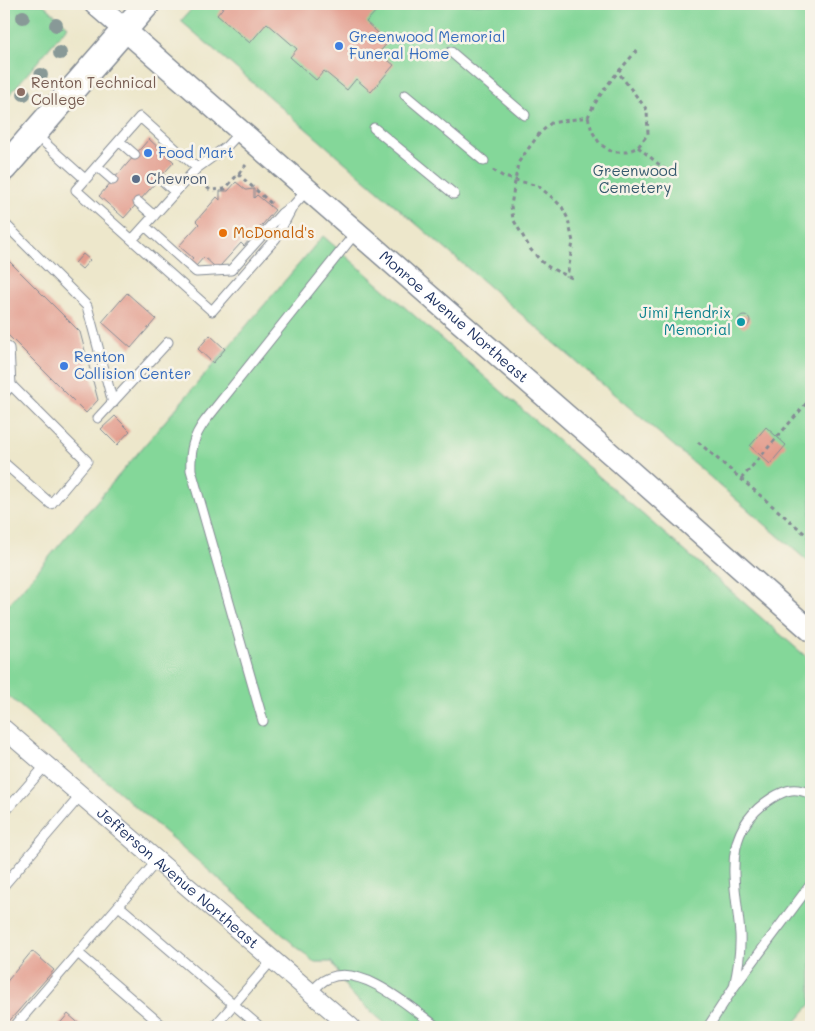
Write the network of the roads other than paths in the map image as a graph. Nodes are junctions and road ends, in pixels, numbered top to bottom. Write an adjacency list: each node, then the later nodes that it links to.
1 (95, 4): 3 (street, Monroe Avenue Northeast)
2 (147, 4): 3 (main road)
3 (125, 29): 8 (street, Monroe Avenue Northeast); 9 (main road)
4 (450, 52): 6 (lane)
5 (405, 95): 12 (lane)
6 (525, 116)
7 (374, 128): 21 (lane)
8 (241, 130): 15 (lane); 19 (street, Monroe Avenue Northeast)
9 (34, 133): 14 (main road); 17 (lane)
10 (119, 142): 11 (lane); 13 (lane); 15 (lane)
11 (135, 156)
12 (484, 161)
13 (97, 166): 17 (lane); 18 (lane)
14 (4, 168)
15 (194, 171): 20 (lane)
16 (160, 178): 20 (lane)
17 (85, 179): 28 (lane)
18 (113, 180)
19 (308, 189): 23 (lane); 27 (street, Monroe Avenue Northeast)
20 (175, 192): 24 (lane)
21 (454, 194)
22 (138, 202): 24 (lane)
23 (293, 206): 26 (lane); 28 (lane)
24 (154, 216): 26 (lane)
25 (4, 223): 33 (lane)
26 (145, 226): 28 (lane)
27 (357, 231): 36 (street, Monroe Avenue Northeast); 37 (lane)
28 (132, 240)
29 (168, 342): 33 (lane)
30 (4, 344): 31 (lane)
31 (11, 385): 32 (lane); 35 (lane)
32 (4, 394)
33 (113, 403): 34 (lane)
34 (98, 418)
35 (4, 464)
36 (811, 631)
37 (263, 721)
38 (4, 729): 39 (street, Jefferson Avenue Northeast)
39 (46, 765): 41 (street, Jefferson Avenue Northeast); 42 (lane)
40 (811, 794): 49 (lane)
41 (82, 795): 43 (street, Jefferson Avenue Northeast); 45 (lane)
42 (4, 813)
43 (157, 861): 46 (lane); 48 (street, Jefferson Avenue Northeast)
44 (811, 884): 49 (lane)
45 (4, 885)
46 (119, 906): 47 (lane); 51 (lane)
47 (78, 953): 52 (lane); 53 (lane)
48 (272, 960): 50 (street, Jefferson Avenue Northeast); 51 (lane)
49 (734, 987): 58 (lane)
50 (311, 993): 56 (street, Jefferson Avenue Northeast); 57 (lane)
51 (234, 1005): 54 (lane); 55 (lane)
52 (14, 1027)
53 (164, 1027)
54 (214, 1027)
55 (260, 1027)
56 (351, 1027)
57 (437, 1027)
58 (708, 1027)

